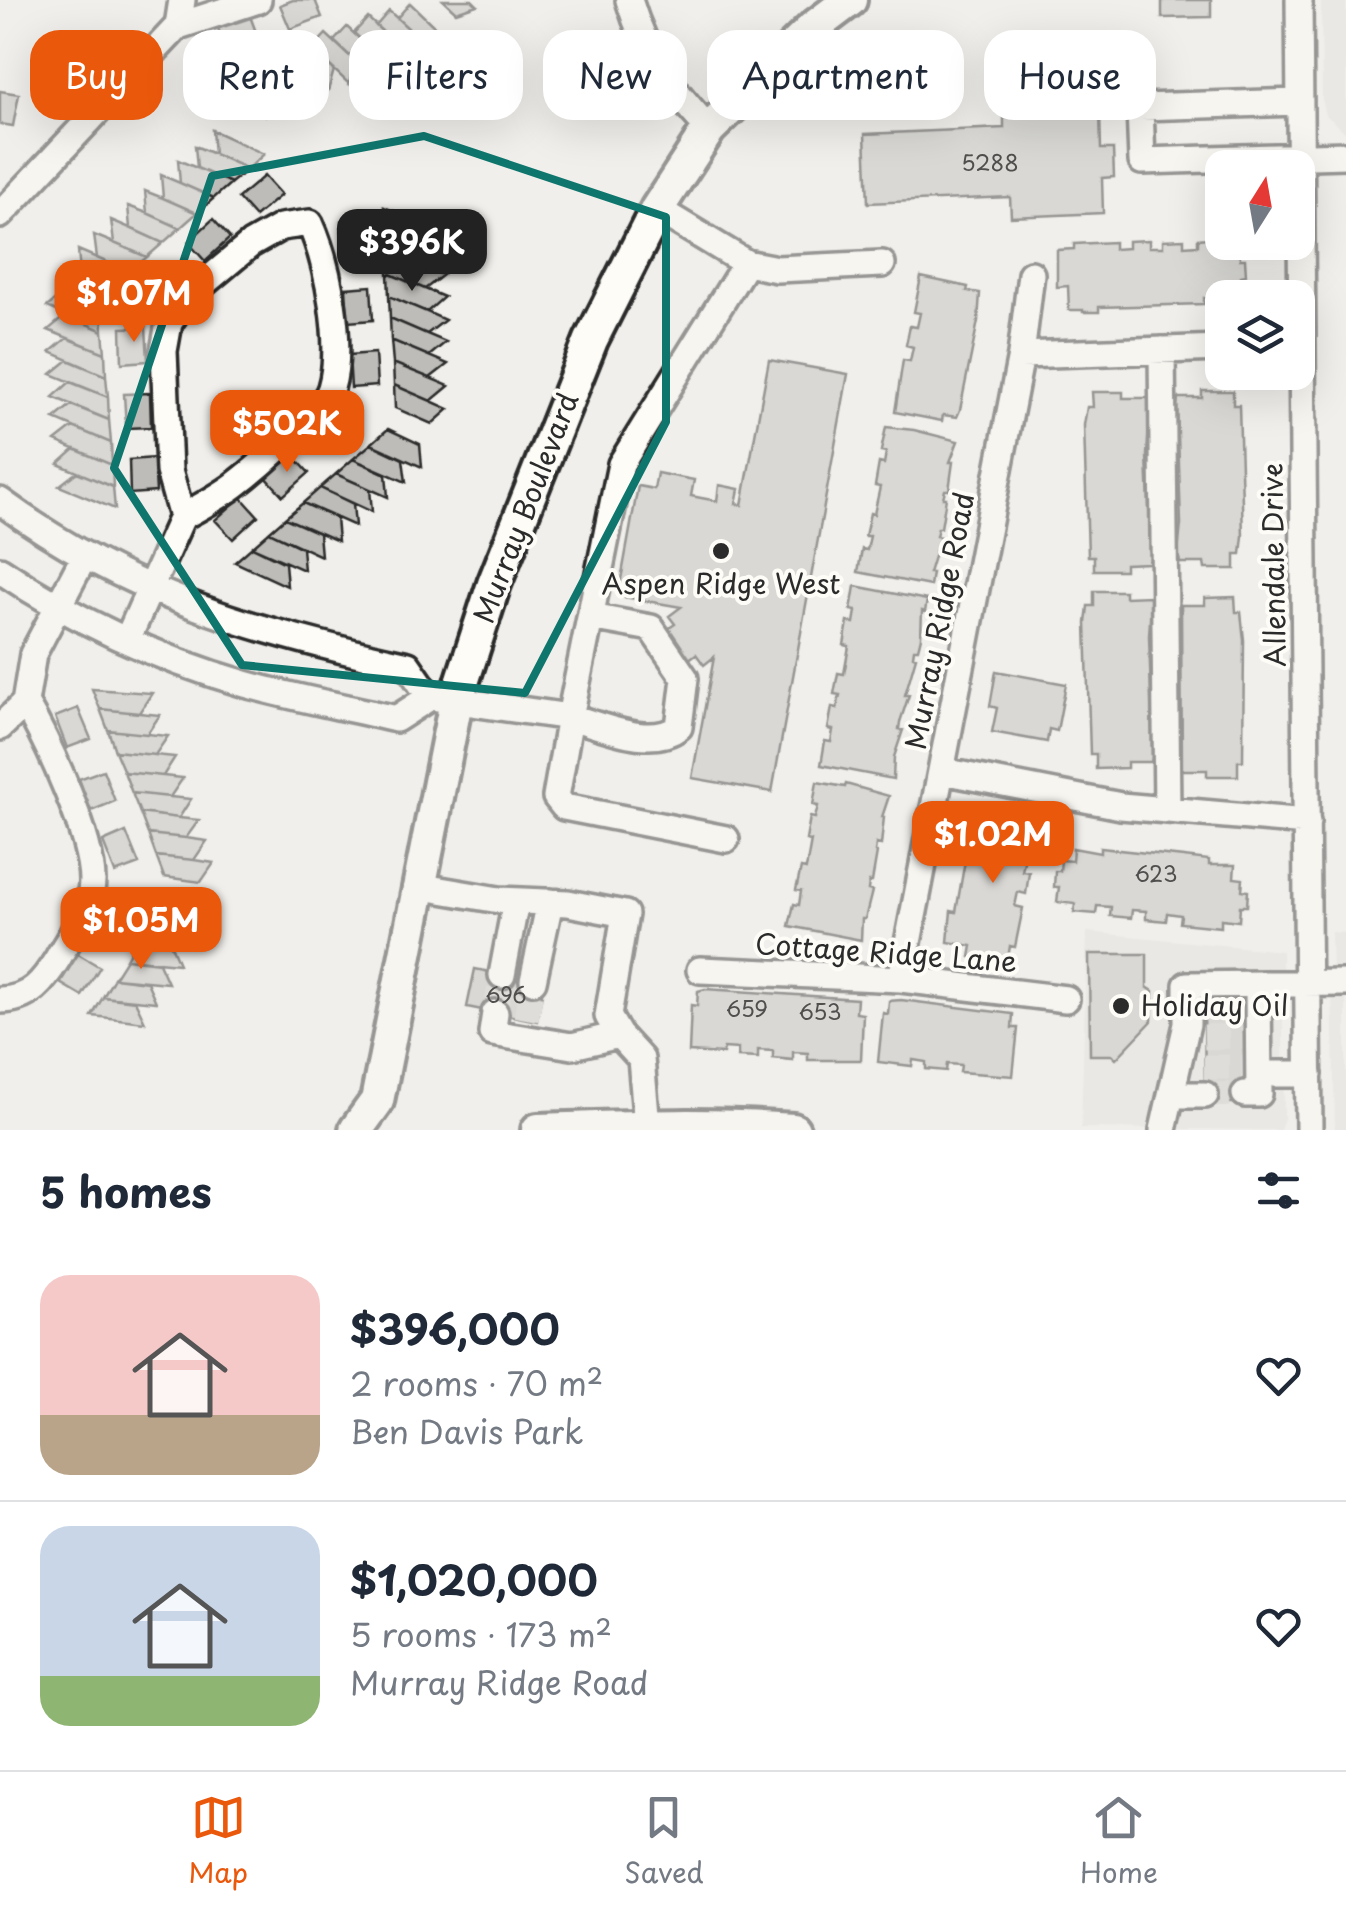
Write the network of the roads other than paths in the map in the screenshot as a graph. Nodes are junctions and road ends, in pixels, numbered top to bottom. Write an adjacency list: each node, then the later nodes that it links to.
1 (258, 0): 5 (street)
2 (629, 0): 7 (street)
3 (850, 0): 7 (main road, Murray Boulevard)
4 (1299, 0): 6 (street, Allendale Drive)
5 (180, 13): 13 (street)
6 (1299, 102): 8 (street, Allendale Drive); 11 (street)
7 (709, 129): 12 (main road, Murray Boulevard)
8 (1300, 150)
9 (1315, 154): 10 (street)
10 (1346, 155)
11 (1205, 158)
12 (657, 209): 14 (street); 29 (main road, Murray Boulevard)
13 (0, 215)
14 (746, 264): 15 (street); 27 (street)
15 (882, 264)
16 (1031, 274): 19 (street, Murray Ridge Road)
17 (1205, 349): 18 (street)
18 (1162, 350): 19 (street); 34 (street)
19 (1022, 354): 33 (street, Murray Ridge Road)
20 (1301, 390): 35 (street, Allendale Drive)
21 (0, 501): 23 (street)
22 (182, 517): 22 (street); 25 (street)
23 (84, 557): 25 (street); 26 (street)
24 (0, 570): 26 (street)
25 (148, 590): 28 (street); 29 (street)
26 (58, 605): 28 (street); 30 (street)
27 (592, 616): 31 (street); 31 (street)
28 (127, 640): 29 (street)
29 (443, 699): 31 (street); 37 (main road, Murray Boulevard)
30 (26, 703): 32 (street); 45 (street)
31 (570, 717): 36 (street)
32 (0, 726)
33 (942, 771): 34 (street); 41 (street, Murray Ridge Road)
34 (1167, 810): 35 (street)
35 (1307, 822): 43 (street, Allendale Drive)
36 (726, 840)
37 (418, 886): 38 (street); 54 (main road, Murray Boulevard)
38 (532, 901): 40 (street); 48 (street)
39 (700, 970): 41 (street, Cottage Ridge Lane)
40 (518, 978)
41 (902, 980): 44 (street, Cottage Ridge Lane)
42 (1346, 983): 43 (street)
43 (1308, 984): 46 (street); 51 (street, Allendale Drive)
44 (1066, 998)
45 (0, 1000)
46 (1253, 1000): 50 (street); 51 (street)
47 (512, 1025): 48 (street)
48 (619, 1035): 55 (street)
49 (1204, 1067): 50 (street)
50 (1178, 1068): 52 (street)
51 (1309, 1074): 60 (street, Allendale Drive)
52 (1171, 1095): 53 (street); 59 (street)
53 (1205, 1095)
54 (382, 1116): 56 (main road, Murray Boulevard)
55 (647, 1126): 57 (main road); 58 (main road)
56 (356, 1130)
57 (538, 1130)
58 (792, 1130)
59 (1162, 1130)
60 (1309, 1130)

